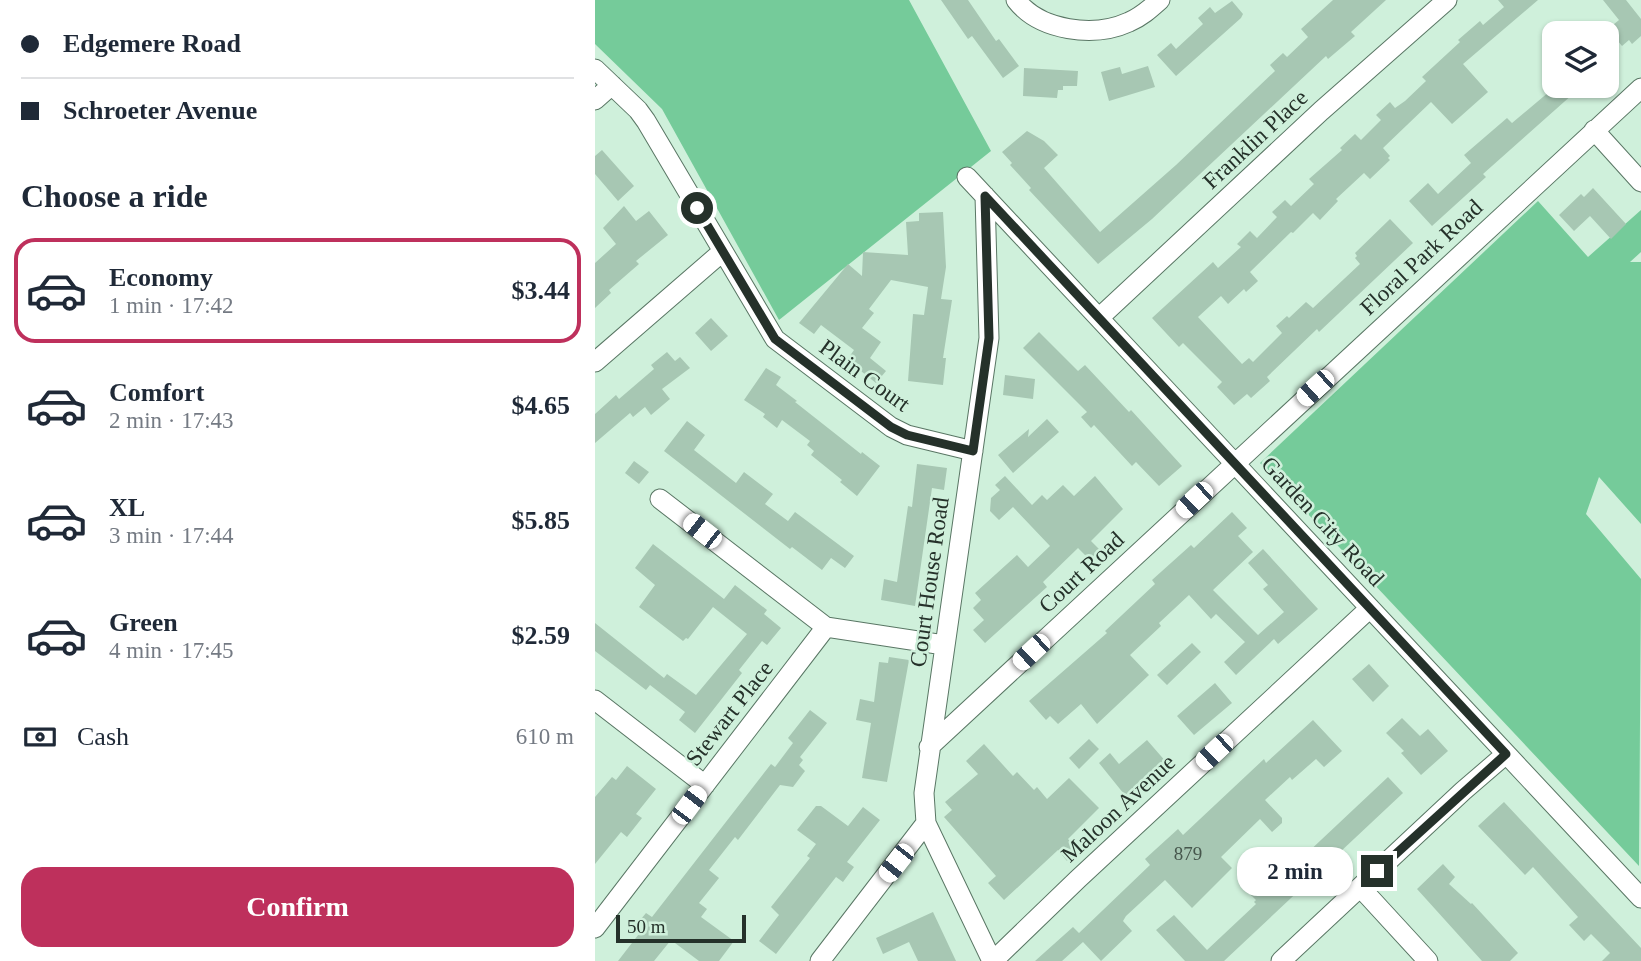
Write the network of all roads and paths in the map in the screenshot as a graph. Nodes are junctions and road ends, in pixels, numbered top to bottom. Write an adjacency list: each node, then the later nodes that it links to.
1 (1160, 0): 3 (street)
2 (1447, 0): 13 (street, Franklin Place)
3 (1018, 2)
4 (595, 68): 5 (street)
5 (612, 85): 7 (street); 12 (street)
6 (1641, 88): 8 (street, Floral Park Road)
7 (595, 100)
8 (1594, 130): 10 (street); 16 (street, Floral Park Road)
9 (967, 177): 11 (street, Garden City Road)
10 (1641, 182)
11 (985, 196): 13 (street, Garden City Road); 15 (street, Court House Road)
12 (722, 252): 14 (street); 15 (street, Plain Court)
13 (1100, 317): 16 (street, Garden City Road)
14 (595, 362)
15 (973, 451): 20 (street, Court House Road)
16 (1235, 462): 18 (street, Garden City Road); 22 (street, Court Road)
17 (660, 499): 19 (street)
18 (1370, 608): 23 (street, Garden City Road); 30 (street, Maloon Avenue)
19 (827, 627): 20 (street); 24 (street, Stewart Place)
20 (944, 645): 22 (street, Court House Road)
21 (595, 700): 24 (street)
22 (929, 747): 25 (street, Court House Road)
23 (1506, 754): 26 (street); 27 (street, Garden City Road)
24 (705, 785): 28 (street, Stewart Place)
25 (926, 823): 29 (street); 30 (street, Court House Road)
26 (1360, 887): 31 (street); 32 (street)
27 (1641, 898)
28 (595, 928)
29 (820, 961)
30 (993, 961)
31 (1281, 961)
32 (1428, 961)

